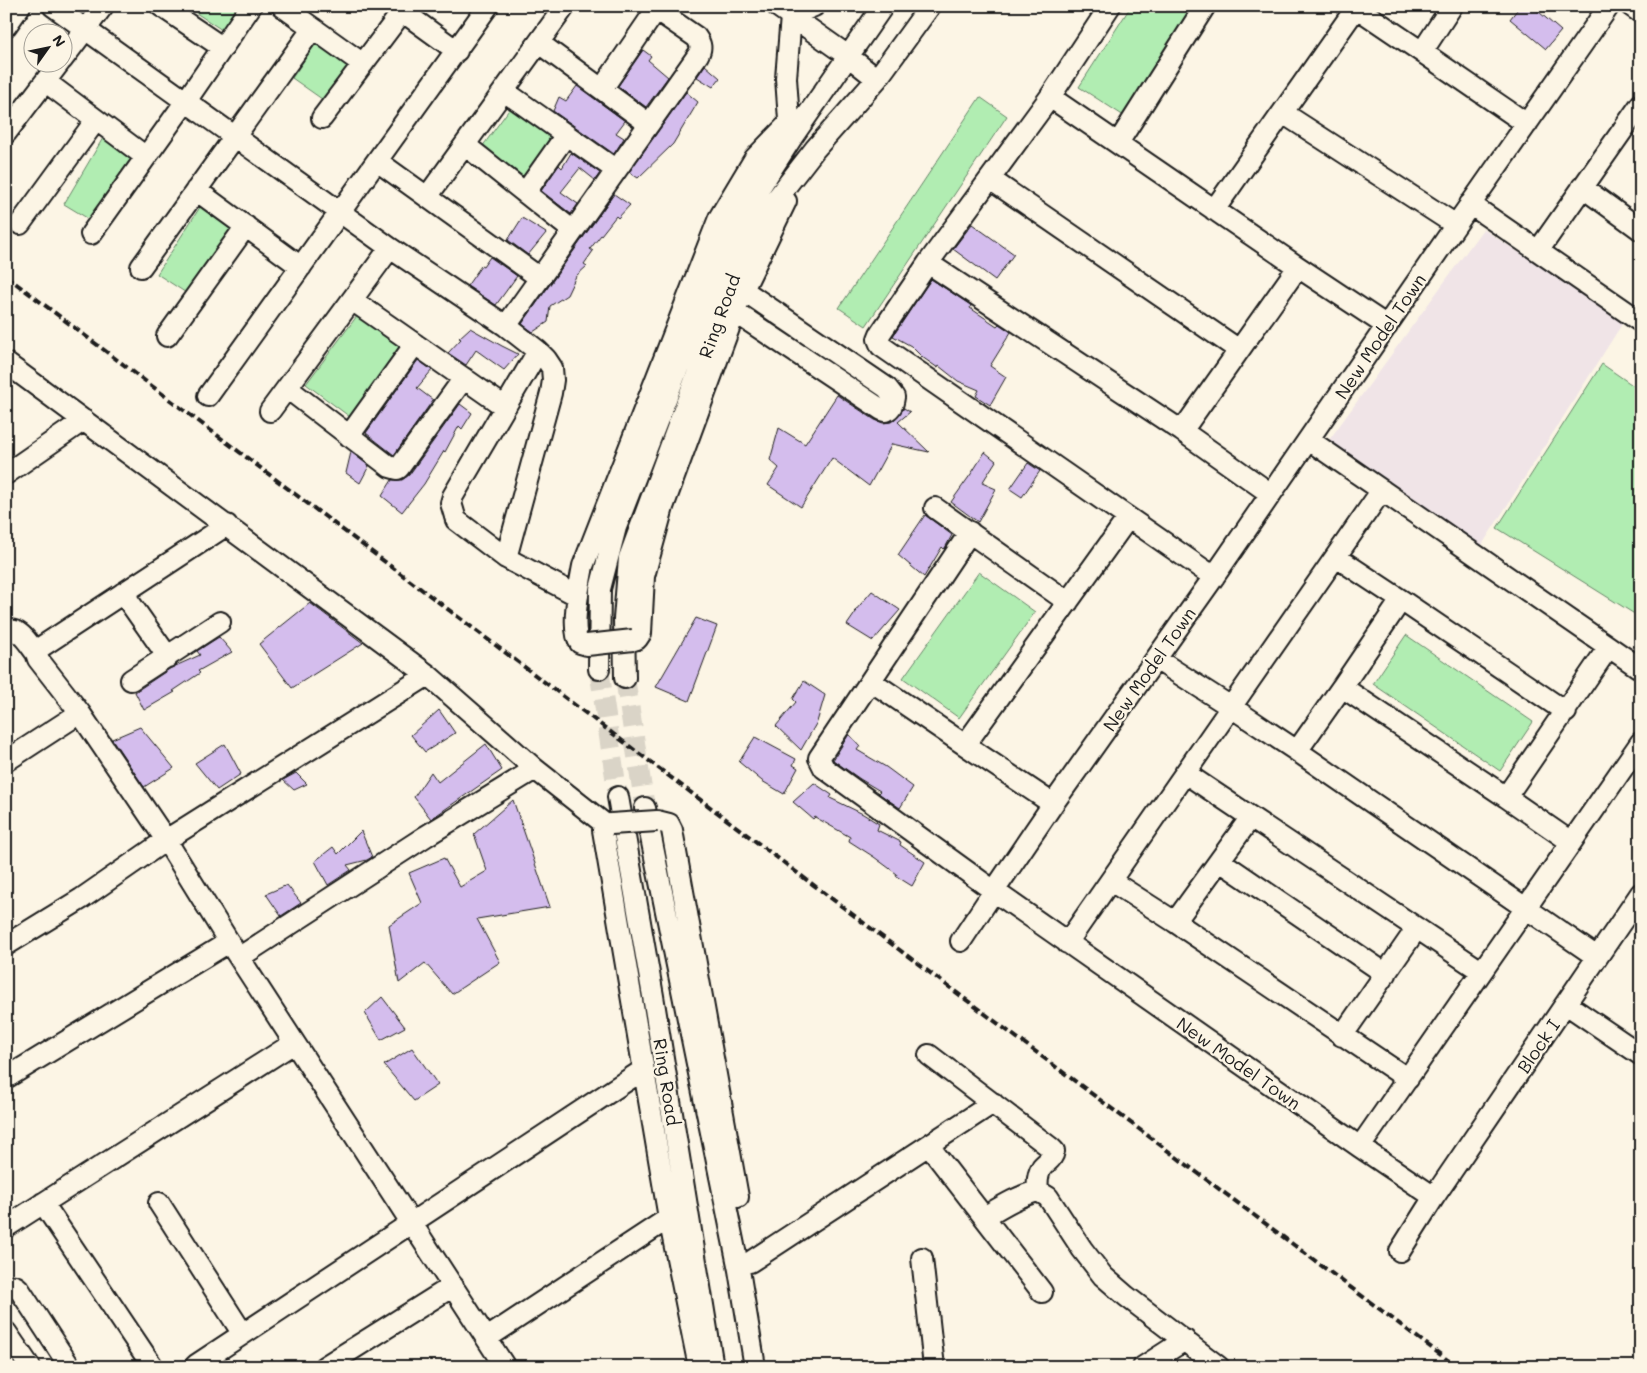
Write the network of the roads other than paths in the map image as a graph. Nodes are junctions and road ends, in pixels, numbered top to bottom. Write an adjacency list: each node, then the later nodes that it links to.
1 (20, 6): 22 (street)
2 (53, 6): 24 (street)
3 (103, 6): 24 (street)
4 (251, 6): 27 (street)
5 (282, 6): 23 (street)
6 (488, 6): 28 (street)
7 (565, 6): 25 (street)
8 (814, 6): 20 (street)
9 (883, 6): 30 (street, Ring Road)
10 (930, 6): 33 (street, Ring Road)
11 (1110, 6): 37 (street)
12 (1205, 6): 49 (street)
13 (1452, 6): 29 (street)
14 (1609, 6): 44 (street, New Model Town)
15 (1631, 6): 21 (street)
16 (1355, 7): 29 (street); 40 (street)
17 (654, 8): 35 (street); 43 (street)
18 (171, 9): 27 (street)
19 (398, 9): 28 (street); 31 (street)
20 (784, 11): 30 (street); 45 (street)
21 (1641, 12)
22 (6, 26)
23 (313, 28): 31 (street); 48 (street)
24 (86, 30): 26 (street); 38 (street)
25 (539, 43): 35 (street); 36 (street)
26 (72, 47)
27 (223, 48): 38 (street)
28 (457, 51): 53 (street)
29 (1422, 52): 44 (street)
30 (848, 56): 33 (street); 45 (street, Ring Road)
31 (363, 64): 41 (street)
32 (53, 72): 34 (street)
33 (877, 79): 51 (street, Ring Road)
34 (46, 82): 42 (street); 46 (street)
35 (602, 89): 43 (street)
36 (504, 91): 47 (street); 50 (street)
37 (1050, 97): 49 (street); 55 (street)
38 (186, 101): 48 (street); 52 (street)
39 (1641, 104): 56 (street)
40 (1283, 113): 61 (street); 64 (street)
41 (322, 118)
42 (96, 120): 52 (street); 63 (street)
43 (650, 124): 54 (street)
44 (1527, 124): 60 (street, New Model Town)
45 (790, 131): 107 (street); 116 (street, Ring Road)
46 (6, 133)
47 (566, 135): 54 (street); 58 (street)
48 (235, 136): 57 (street); 62 (street)
49 (1118, 143): 61 (street)
50 (465, 145): 58 (street); 59 (street)
51 (815, 149): 76 (street); 119 (street, Ring Road)
52 (146, 157): 68 (street)
53 (377, 161): 59 (street); 62 (street)
54 (616, 170): 67 (street)
55 (990, 179): 71 (street); 84 (street)
56 (1582, 187): 66 (street); 70 (street)
57 (196, 190): 65 (street); 72 (street)
58 (525, 192): 67 (street)
59 (427, 197): 75 (street)
60 (1470, 204): 64 (street, New Model Town); 70 (street)
61 (1214, 210): 74 (street)
62 (340, 212): 69 (street); 73 (street)
63 (20, 224)
64 (1456, 225): 81 (street, New Model Town)
65 (246, 226): 73 (street); 82 (street)
66 (1641, 230)
67 (573, 231): 75 (street)
68 (91, 234)
69 (390, 248): 77 (street); 80 (street)
70 (1538, 250): 79 (street)
71 (928, 263): 93 (street); 100 (street)
72 (141, 266)
73 (301, 267): 89 (street)
74 (1298, 267): 81 (street); 84 (street)
75 (540, 278): 80 (street)
76 (743, 290): 78 (street); 78 (street)
77 (352, 300): 83 (street); 88 (street)
78 (735, 312): 107 (street, bridge)
79 (1641, 322)
80 (506, 326): 85 (street)
81 (1387, 326): 95 (street, New Model Town)
82 (168, 336)
83 (415, 344): 87 (street); 94 (street)
84 (1239, 350): 93 (street)
85 (538, 351): 90 (street); 104 (street)
86 (6, 363): 92 (street)
87 (464, 378): 90 (street); 94 (street)
88 (287, 388): 91 (street); 94 (street)
89 (208, 396)
90 (505, 407): 104 (street)
91 (270, 411)
92 (84, 420): 96 (street); 101 (street)
93 (1182, 431): 98 (street)
94 (349, 436)
95 (1309, 440): 97 (street); 98 (street, New Model Town)
96 (6, 474)
97 (1382, 490): 103 (street); 112 (street)
98 (1271, 494): 105 (street, New Model Town)
99 (935, 508): 102 (street)
100 (1128, 518): 105 (street); 109 (street)
101 (227, 525): 106 (street); 118 (street)
102 (970, 532): 109 (street); 121 (street)
103 (1336, 556): 108 (street); 123 (street)
104 (506, 558): 107 (street)
105 (1214, 577): 115 (street, New Model Town)
106 (123, 593): 113 (street); 114 (street)
107 (578, 596)
108 (1401, 600): 122 (street); 124 (street)
109 (1068, 602): 127 (street)
110 (220, 622): 114 (street)
111 (6, 632): 113 (street)
112 (1608, 648): 117 (street); 124 (street)
113 (36, 652): 125 (street)
114 (168, 657): 120 (street)
115 (1156, 659): 123 (street); 134 (street, New Model Town)
116 (599, 669)
117 (1641, 669)
118 (428, 675): 130 (street); 138 (street)
119 (625, 678)
120 (131, 680)
121 (871, 681): 127 (street); 142 (street)
122 (1342, 687): 128 (street); 132 (street)
123 (1232, 707): 128 (street); 131 (street)
124 (1566, 712): 132 (street)
125 (80, 713): 129 (street); 138 (street)
126 (1641, 742): 139 (street)
127 (965, 745): 134 (street)
128 (1297, 751): 144 (street)
129 (6, 761)
130 (535, 769): 137 (street); 150 (street)
131 (1185, 773): 136 (street); 141 (street)
132 (1506, 797): 139 (street)
133 (618, 798): 190 (street, Ring Road)
134 (1053, 804): 142 (street, New Model Town)
135 (651, 815): 137 (street, bridge); 175 (street); 191 (street, Ring Road)
136 (1251, 817): 140 (street); 146 (street)
137 (608, 825): 159 (street)
138 (166, 840): 149 (street); 150 (street)
139 (1571, 842): 144 (street)
140 (1220, 861): 145 (street); 153 (street)
141 (1111, 881): 145 (street); 148 (street)
142 (994, 891): 147 (street); 148 (street, New Model Town)
143 (1641, 894): 151 (street, Block I)
144 (1526, 908): 151 (street); 152 (street)
145 (1175, 922): 155 (street)
146 (1417, 928): 152 (street); 153 (street)
147 (961, 941)
148 (1067, 943): 164 (street, New Model Town)
149 (6, 945)
150 (235, 949): 156 (street); 160 (street)
151 (1597, 957): 154 (street, Block I)
152 (1481, 971): 161 (street)
153 (1386, 974): 155 (street)
154 (1566, 1004): 158 (street); 166 (street, Block I)
155 (1342, 1036): 161 (street)
156 (294, 1043): 168 (street); 171 (street)
157 (929, 1055): 162 (street)
158 (1641, 1055)
159 (643, 1070): 170 (street); 171 (street)
160 (6, 1078)
161 (1408, 1079): 164 (street)
162 (993, 1104): 163 (street); 165 (street)
163 (929, 1146): 169 (street); 175 (street)
164 (1360, 1148): 166 (street, New Model Town)
165 (1038, 1192): 169 (street); 182 (street)
166 (1434, 1197): 173 (street, Block I)
167 (159, 1202): 180 (street)
168 (43, 1203): 172 (street); 186 (street)
169 (984, 1217): 178 (street)
170 (669, 1218): 181 (street); 189 (street)
171 (411, 1221): 176 (street); 180 (street)
172 (6, 1227)
173 (1400, 1251)
174 (922, 1258): 193 (street)
175 (750, 1262): 192 (street)
176 (453, 1286): 181 (street); 187 (street)
177 (6, 1287): 185 (street)
178 (1042, 1292)
179 (6, 1332): 184 (street)
180 (243, 1334): 183 (street)
181 (487, 1338): 188 (street)
182 (1185, 1340): 194 (street); 195 (street)
183 (195, 1366)
184 (30, 1367)
185 (70, 1367)
186 (153, 1367)
187 (324, 1367)
188 (505, 1367)
189 (698, 1367)
190 (713, 1367)
191 (755, 1367)
192 (767, 1367)
193 (934, 1367)
194 (1143, 1367)
195 (1219, 1367)

